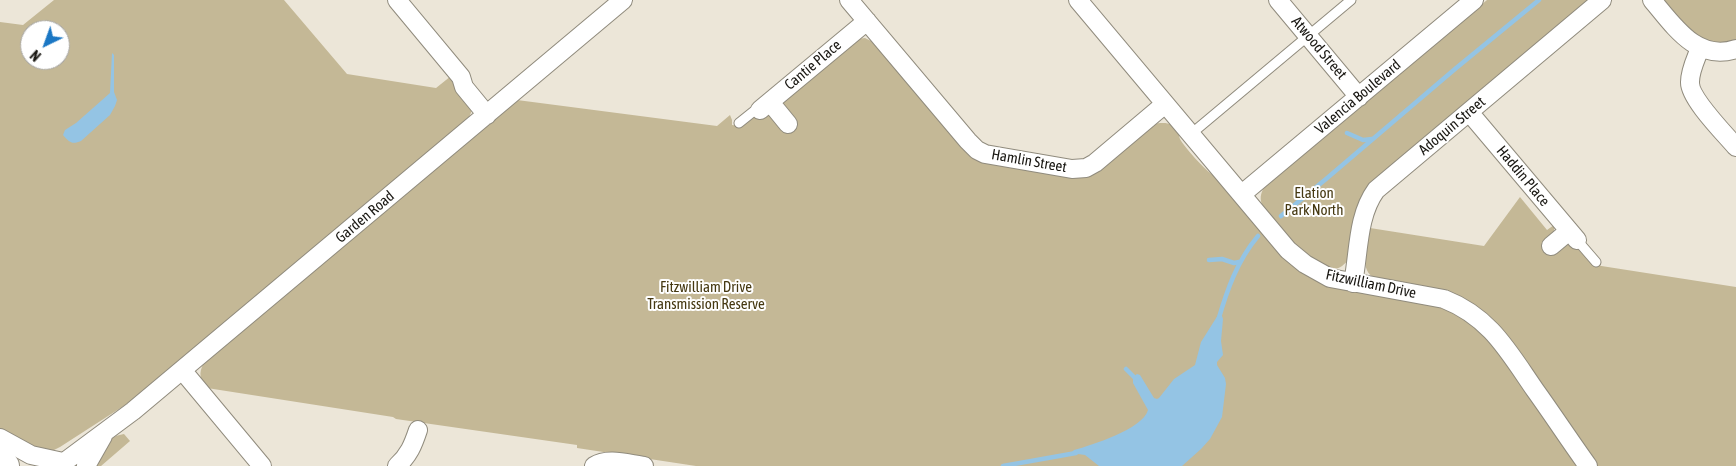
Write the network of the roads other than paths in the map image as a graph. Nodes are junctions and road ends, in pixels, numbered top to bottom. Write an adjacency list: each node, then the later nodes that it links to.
1 (397, 0): 17 (street)
2 (621, 0): 17 (street, Garden Road)
3 (849, 0): 10 (street, Hamlin Street)
4 (1078, 0): 15 (street, Fitzwilliam Drive)
5 (1278, 0): 11 (street, Atwood Street)
6 (1351, 0): 11 (lane)
7 (1602, 0): 18 (street, Adoquin Street)
8 (1652, 0): 12 (street)
9 (1472, 1): 14 (street, Valencia Boulevard)
10 (866, 21): 15 (street, Hamlin Street); 16 (street, Cantie Place)
11 (1308, 36): 14 (street, Atwood Street); 21 (lane)
12 (1700, 48): 13 (street); 22 (street)
13 (1736, 49)
14 (1359, 97): 23 (street, Valencia Boulevard)
15 (1165, 104): 21 (street, Fitzwilliam Drive)
16 (765, 106): 19 (lane); 20 (street)
17 (490, 112): 28 (street, Garden Road)
18 (1470, 112): 24 (street, Haddin Place); 27 (street, Adoquin Street)
19 (740, 123)
20 (788, 124)
21 (1190, 134): 23 (street, Fitzwilliam Drive)
22 (1736, 147)
23 (1242, 194): 27 (street, Fitzwilliam Drive)
24 (1573, 235): 25 (street); 26 (lane)
25 (1551, 246)
26 (1596, 262)
27 (1354, 283): 40 (street, Fitzwilliam Drive)
28 (182, 370): 30 (street, Garden Road); 36 (street)
29 (420, 430): 37 (street)
30 (106, 432): 33 (street, Garden Road); 35 (street, Garden Road)
31 (0, 438): 33 (street, Garden Road)
32 (0, 460): 34 (main road)
33 (61, 464)
34 (5, 466)
35 (86, 466)
36 (262, 466)
37 (397, 466)
38 (594, 466): 39 (street)
39 (644, 466)
40 (1588, 466)

